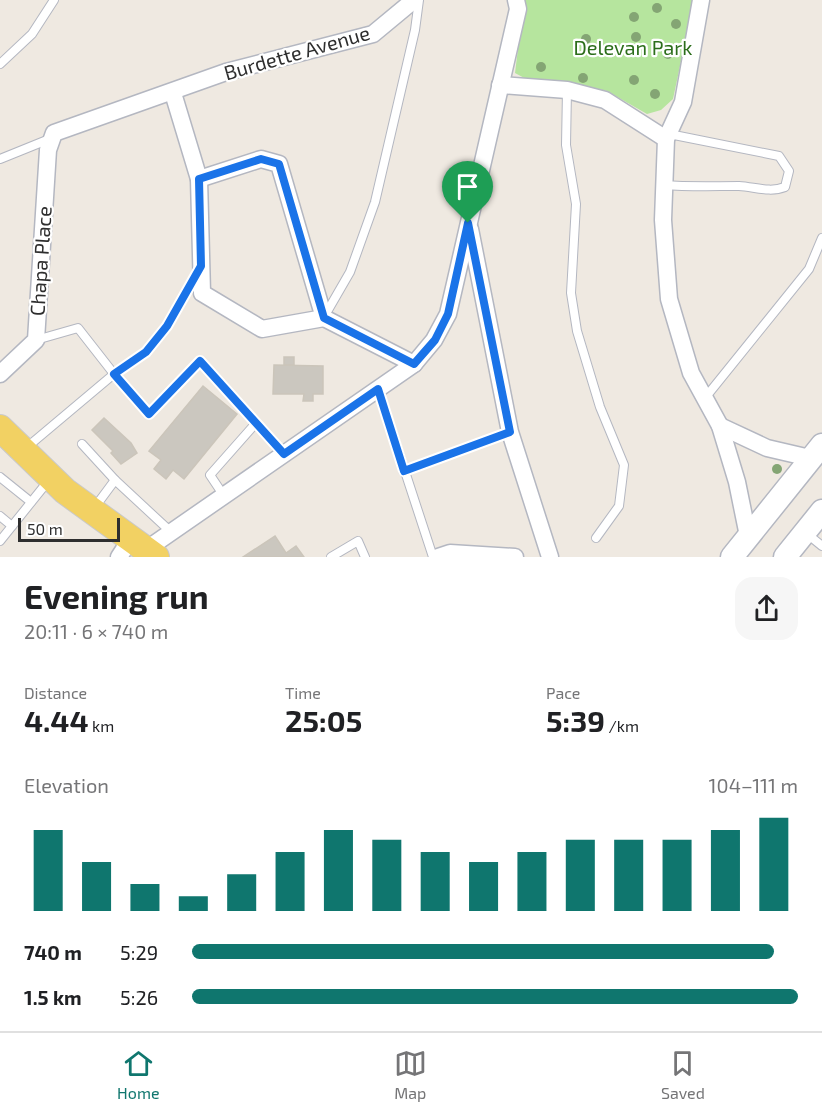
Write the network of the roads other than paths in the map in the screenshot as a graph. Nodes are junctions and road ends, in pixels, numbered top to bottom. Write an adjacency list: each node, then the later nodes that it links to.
1 (54, 0): 5 (lane)
2 (416, 0): 8 (street, Burdette Avenue); 17 (lane)
3 (516, 0): 6 (street)
4 (701, 0): 10 (street)
5 (0, 64)
6 (500, 85): 7 (street); 14 (street)
7 (567, 90): 10 (street); 45 (lane)
8 (173, 93): 9 (street, Burdette Avenue); 12 (street)
9 (53, 136): 11 (lane); 18 (street, Chapa Place)
10 (668, 137): 13 (street); 13 (lane)
11 (0, 159)
12 (199, 179): 16 (street); 17 (street)
13 (664, 185): 23 (street)
14 (468, 223): 19 (street); 27 (street)
15 (822, 238): 23 (lane)
16 (201, 266): 17 (street); 21 (lane)
17 (324, 318): 19 (street)
18 (36, 340): 20 (street, Chapa Place); 21 (lane)
19 (414, 364): 22 (street)
20 (0, 374)
21 (114, 374): 24 (lane); 29 (lane)
22 (378, 389): 31 (street); 32 (lane)
23 (705, 399): 25 (street)
24 (256, 423): 31 (lane); 36 (lane)
25 (720, 426): 30 (street); 44 (street)
26 (0, 428): 29 (main road)
27 (510, 432): 32 (lane); 54 (street)
28 (82, 444): 35 (lane)
29 (24, 451): 34 (main road)
30 (816, 452): 44 (main road)
31 (284, 454): 36 (street)
32 (404, 471): 52 (lane)
33 (0, 477): 37 (lane)
34 (51, 478): 37 (lane); 38 (main road)
35 (115, 480): 38 (lane); 42 (lane)
36 (224, 496): 42 (street)
37 (31, 502): 41 (lane)
38 (92, 511): 48 (main road)
39 (822, 511): 43 (main road)
40 (0, 516): 41 (lane)
41 (12, 526): 46 (lane)
42 (171, 532): 48 (street)
43 (805, 532): 47 (lane); 56 (main road)
44 (748, 536): 55 (main road)
45 (596, 538)
46 (0, 541)
47 (822, 546)
48 (137, 551)
49 (509, 556): 53 (street)
50 (331, 557): 51 (lane)
51 (365, 557)
52 (433, 557)
53 (438, 557)
54 (550, 557)
55 (732, 557)
56 (784, 557)

